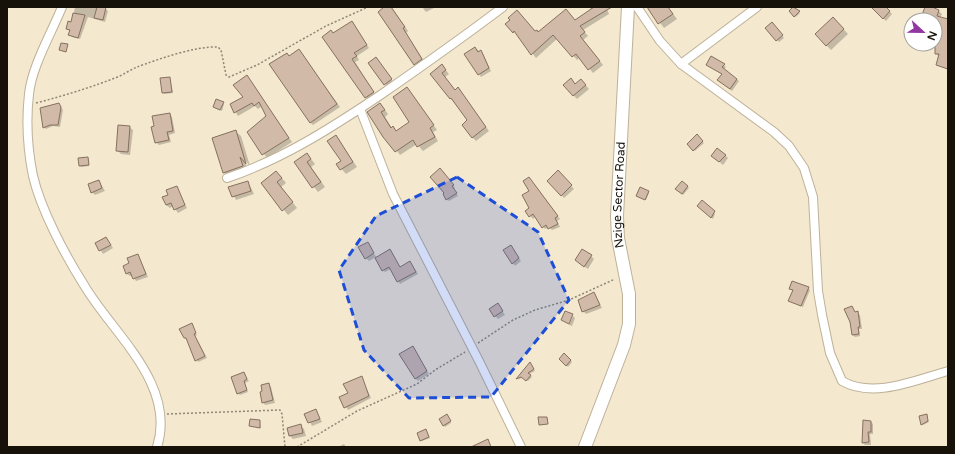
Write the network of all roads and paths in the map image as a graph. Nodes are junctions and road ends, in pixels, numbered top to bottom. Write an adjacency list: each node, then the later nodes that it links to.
1 (62, 7): 8 (street)
2 (368, 7): 8 (path)
3 (503, 7): 9 (street)
4 (628, 7): 11 (main road, Nzige Sector Road)
5 (637, 7): 7 (street)
6 (757, 7): 7 (street)
7 (681, 64): 13 (street)
8 (28, 105): 14 (street)
9 (360, 109): 10 (street); 12 (street)
10 (227, 178)
11 (626, 274): 12 (path); 19 (main road, Nzige Sector Road)
12 (472, 347): 17 (path); 18 (street)
13 (948, 372)
14 (159, 414): 15 (street); 16 (path)
15 (157, 447)
16 (285, 447)
17 (297, 447)
18 (521, 447)
19 (586, 447)

